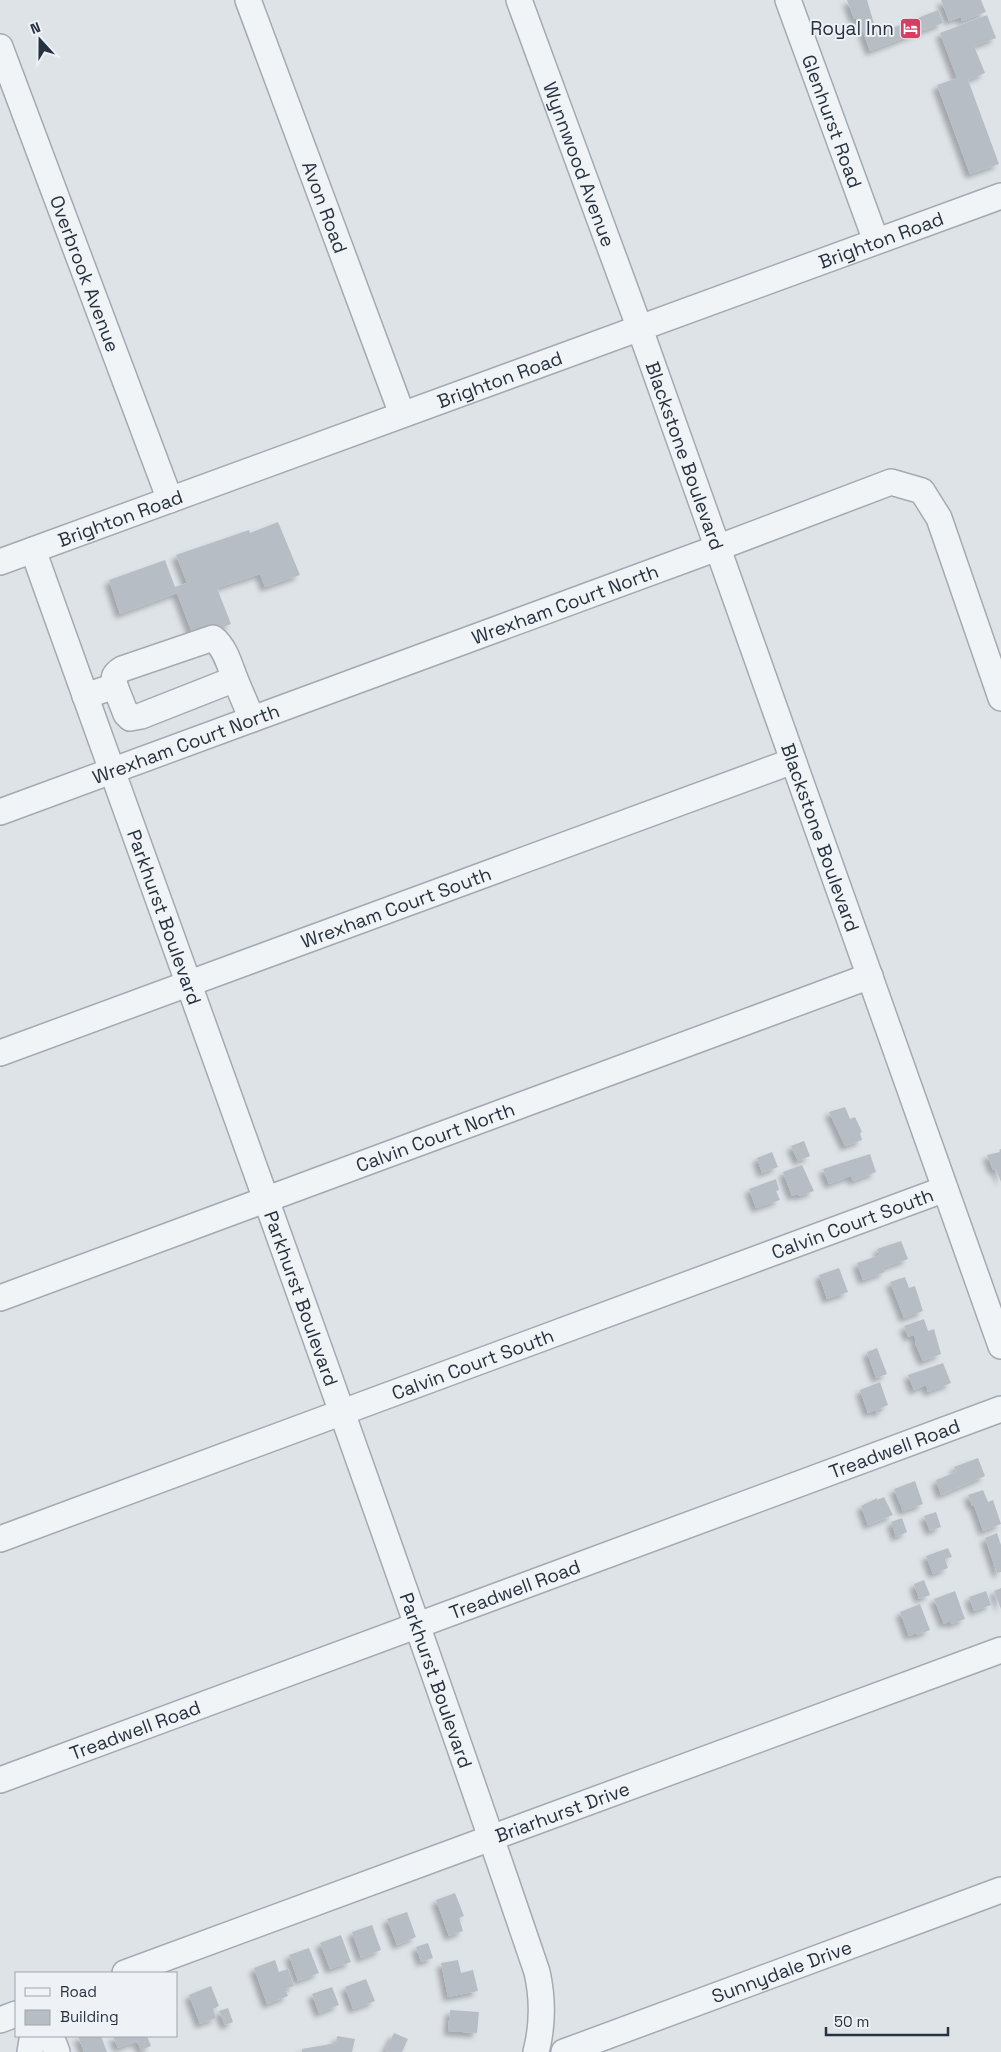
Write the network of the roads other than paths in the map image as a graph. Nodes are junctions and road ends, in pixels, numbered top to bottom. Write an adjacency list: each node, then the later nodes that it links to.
1 (248, 0): 8 (street, Avon Road)
2 (519, 0): 7 (street, Wynnwood Avenue)
3 (788, 0): 6 (street, Glenhurst Road)
4 (0, 47): 9 (street, Overbrook Avenue)
5 (1001, 196): 6 (street, Brighton Road)
6 (876, 241): 7 (street, Brighton Road)
7 (640, 329): 8 (street, Brighton Road); 10 (street, Blackstone Boulevard)
8 (402, 414): 9 (street, Brighton Road)
9 (170, 500): 11 (street, Brighton Road)
10 (717, 548): 16 (street, Wrexham Court North); 17 (street, Wrexham Court North); 18 (street, Blackstone Boulevard)
11 (33, 550): 12 (street, Brighton Road); 15 (street, Parkhurst Boulevard)
12 (0, 562)
13 (235, 680): 14 (street); 14 (street); 17 (street)
14 (115, 686): 15 (street)
15 (85, 696): 19 (street, Parkhurst Boulevard)
16 (1001, 698)
17 (252, 719): 19 (street, Wrexham Court North)
18 (794, 761): 21 (street, Blackstone Boulevard); 22 (street, Wrexham Court South)
19 (112, 771): 20 (street, Wrexham Court North); 22 (street, Parkhurst Boulevard)
20 (0, 812)
21 (870, 976): 24 (street, Blackstone Boulevard); 25 (street, Calvin Court North)
22 (188, 983): 23 (street, Wrexham Court South); 25 (street, Parkhurst Boulevard)
23 (0, 1053)
24 (945, 1189): 27 (street, Blackstone Boulevard); 29 (street, Calvin Court South)
25 (266, 1200): 26 (street, Calvin Court North); 29 (street, Parkhurst Boulevard)
26 (0, 1298)
27 (1001, 1346)
28 (1001, 1409): 31 (street, Treadwell Road)
29 (341, 1413): 30 (street, Calvin Court South); 31 (street, Parkhurst Boulevard)
30 (0, 1539)
31 (416, 1626): 33 (street, Treadwell Road); 34 (street, Parkhurst Boulevard)
32 (1001, 1650): 34 (street, Briarhurst Drive)
33 (0, 1780)
34 (491, 1838): 36 (street, Briarhurst Drive); 43 (street, Parkhurst Boulevard)
35 (1001, 1890): 44 (street, Sunnydale Drive)
36 (128, 1972)
37 (15, 2014): 38 (street)
38 (0, 2020)
39 (36, 2037): 41 (street)
40 (51, 2037): 42 (street)
41 (30, 2052)
42 (57, 2052)
43 (536, 2052)
44 (564, 2052)

